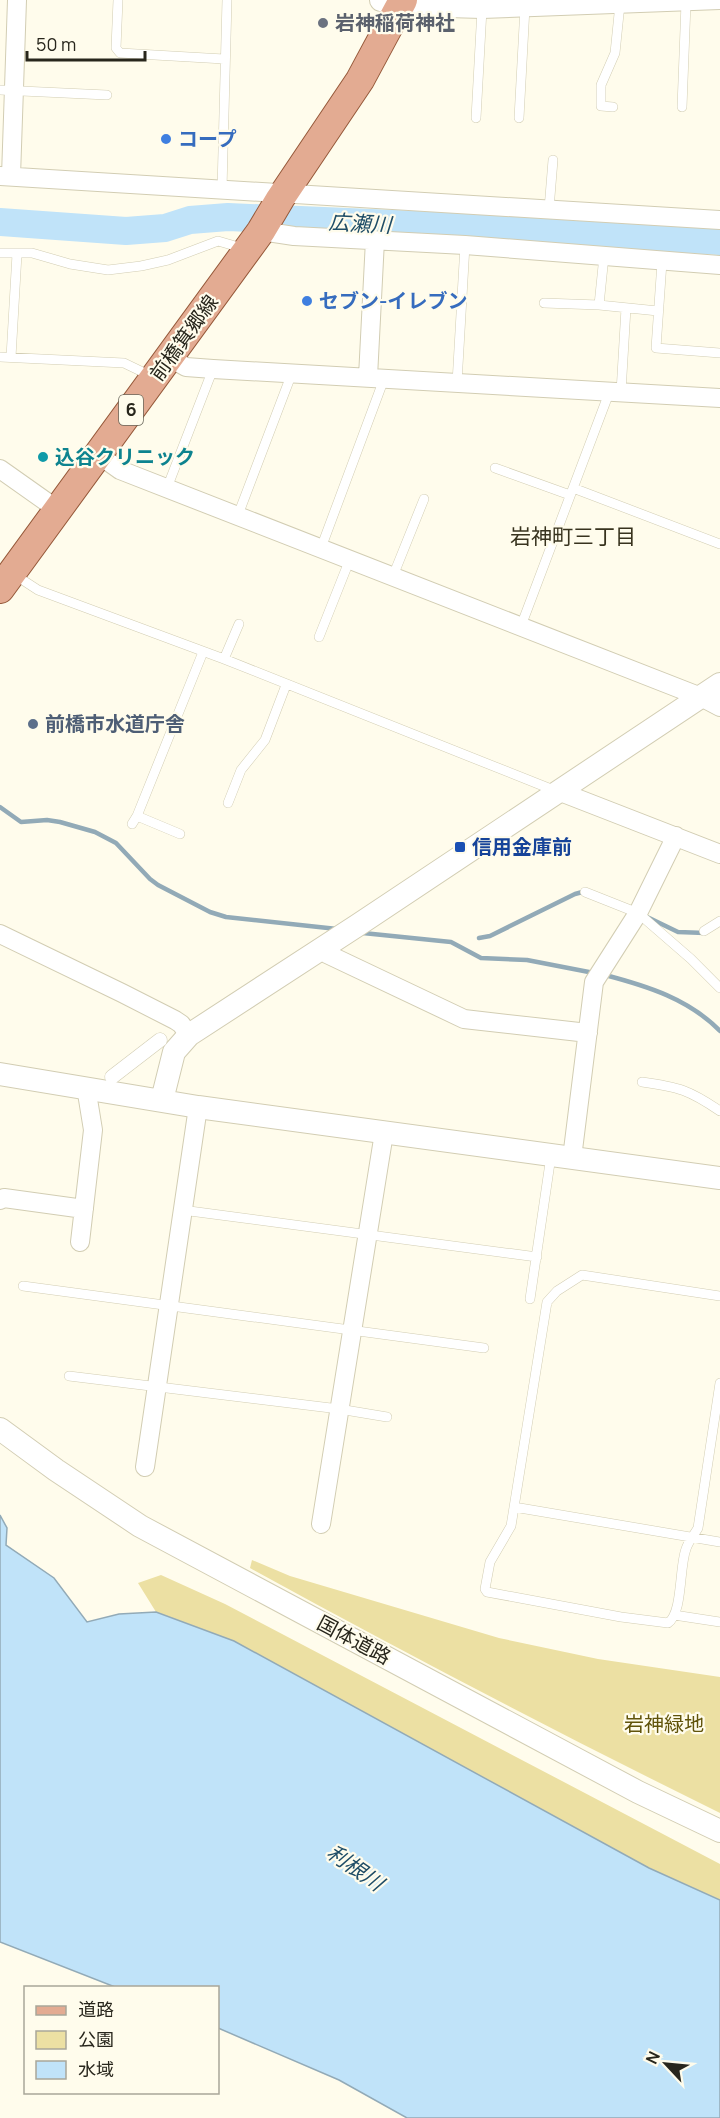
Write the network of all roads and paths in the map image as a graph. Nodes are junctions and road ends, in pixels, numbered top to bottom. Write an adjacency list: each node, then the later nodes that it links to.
1 (17, 0): 11 (street)
2 (118, 0): 10 (lane)
3 (227, 0): 10 (lane)
4 (720, 0): 7 (street)
5 (396, 1): 9 (street); 20 (main road, 6)
6 (631, 2): 7 (street); 8 (street); 13 (lane)
7 (686, 3): 14 (lane)
8 (525, 7): 9 (street); 16 (lane)
9 (482, 9): 15 (lane)
10 (224, 59): 19 (lane)
11 (8, 91): 12 (lane); 18 (street)
12 (107, 95)
13 (613, 107)
14 (682, 107)
15 (476, 118)
16 (519, 118)
17 (553, 160): 21 (lane)
18 (6, 176): 19 (street)
19 (222, 189): 20 (street)
20 (283, 196): 21 (street); 23 (main road, 6)
21 (549, 209): 22 (street)
22 (720, 220)
23 (254, 240): 24 (street); 27 (lane); 38 (main road, 前橋箕郷線 / 6)
24 (375, 240): 25 (street); 41 (street)
25 (465, 245): 28 (street); 42 (lane)
26 (0, 253): 27 (lane)
27 (17, 254): 37 (lane)
28 (604, 256): 29 (street); 32 (lane)
29 (662, 262): 30 (street); 34 (lane)
30 (720, 265)
31 (544, 303): 32 (lane)
32 (599, 305): 33 (lane)
33 (626, 308): 34 (lane); 43 (lane)
34 (658, 311): 35 (lane)
35 (720, 353)
36 (0, 357): 37 (lane)
37 (11, 357): 38 (lane)
38 (162, 368): 39 (street); 45 (main road, 前橋箕郷線 / 6)
39 (213, 369): 40 (street); 48 (lane)
40 (292, 373): 41 (street); 52 (lane)
41 (376, 378): 42 (street); 54 (lane)
42 (457, 383): 43 (street)
43 (615, 393): 44 (street); 49 (lane)
44 (720, 398)
45 (99, 455): 48 (street); 51 (main road, 前橋箕郷線 / 6)
46 (495, 468): 49 (lane)
47 (0, 469): 51 (street)
48 (166, 488): 52 (street)
49 (571, 492): 53 (lane); 59 (lane)
50 (424, 499): 56 (lane)
51 (58, 510): 57 (main road, 前橋箕郷線 / 6)
52 (238, 515): 54 (street)
53 (720, 543)
54 (321, 548): 55 (street)
55 (350, 559): 56 (street); 60 (lane)
56 (393, 576): 59 (street)
57 (6, 581): 61 (lane)
58 (239, 624): 62 (lane)
59 (521, 626): 65 (street)
60 (319, 637)
61 (203, 652): 62 (lane); 68 (lane)
62 (224, 659): 64 (lane)
63 (720, 684): 65 (street)
64 (286, 685): 66 (lane); 67 (lane)
65 (710, 702): 66 (street)
66 (558, 791): 69 (street); 76 (street)
67 (228, 803)
68 (180, 834)
69 (676, 836): 70 (street); 72 (street)
70 (720, 854)
71 (585, 892): 72 (lane)
72 (638, 913): 77 (lane); 78 (street)
73 (720, 921): 74 (lane)
74 (704, 931)
75 (0, 934): 79 (street)
76 (321, 948): 78 (street); 79 (street)
77 (720, 988)
78 (588, 1033): 89 (street)
79 (189, 1035): 85 (street)
80 (160, 1040): 82 (street)
81 (0, 1074): 84 (street)
82 (112, 1077)
83 (642, 1082): 87 (lane)
84 (86, 1087): 85 (street); 92 (street)
85 (162, 1101): 86 (street)
86 (198, 1107): 88 (street); 93 (street)
87 (720, 1111)
88 (384, 1133): 89 (street); 94 (street)
89 (561, 1157): 90 (street); 96 (lane)
90 (720, 1178)
91 (0, 1200): 92 (street)
92 (84, 1209): 95 (street)
93 (182, 1210): 94 (lane); 100 (street)
94 (368, 1234): 96 (lane); 101 (street)
95 (80, 1242)
96 (537, 1257): 99 (lane)
97 (23, 1286): 100 (lane)
98 (720, 1296): 110 (lane)
99 (530, 1299)
100 (169, 1306): 101 (lane); 105 (street)
101 (352, 1330): 102 (lane); 106 (street)
102 (484, 1348)
103 (69, 1376): 105 (lane)
104 (720, 1383): 112 (lane)
105 (157, 1388): 106 (lane); 109 (street)
106 (339, 1409): 107 (lane); 111 (street)
107 (387, 1417)
108 (0, 1429): 116 (street, 国体道路)
109 (145, 1467)
110 (514, 1507): 112 (lane); 114 (lane)
111 (321, 1524)
112 (692, 1538): 113 (lane); 114 (lane)
113 (720, 1542)
114 (674, 1615): 115 (lane)
115 (720, 1622)
116 (720, 1831)

